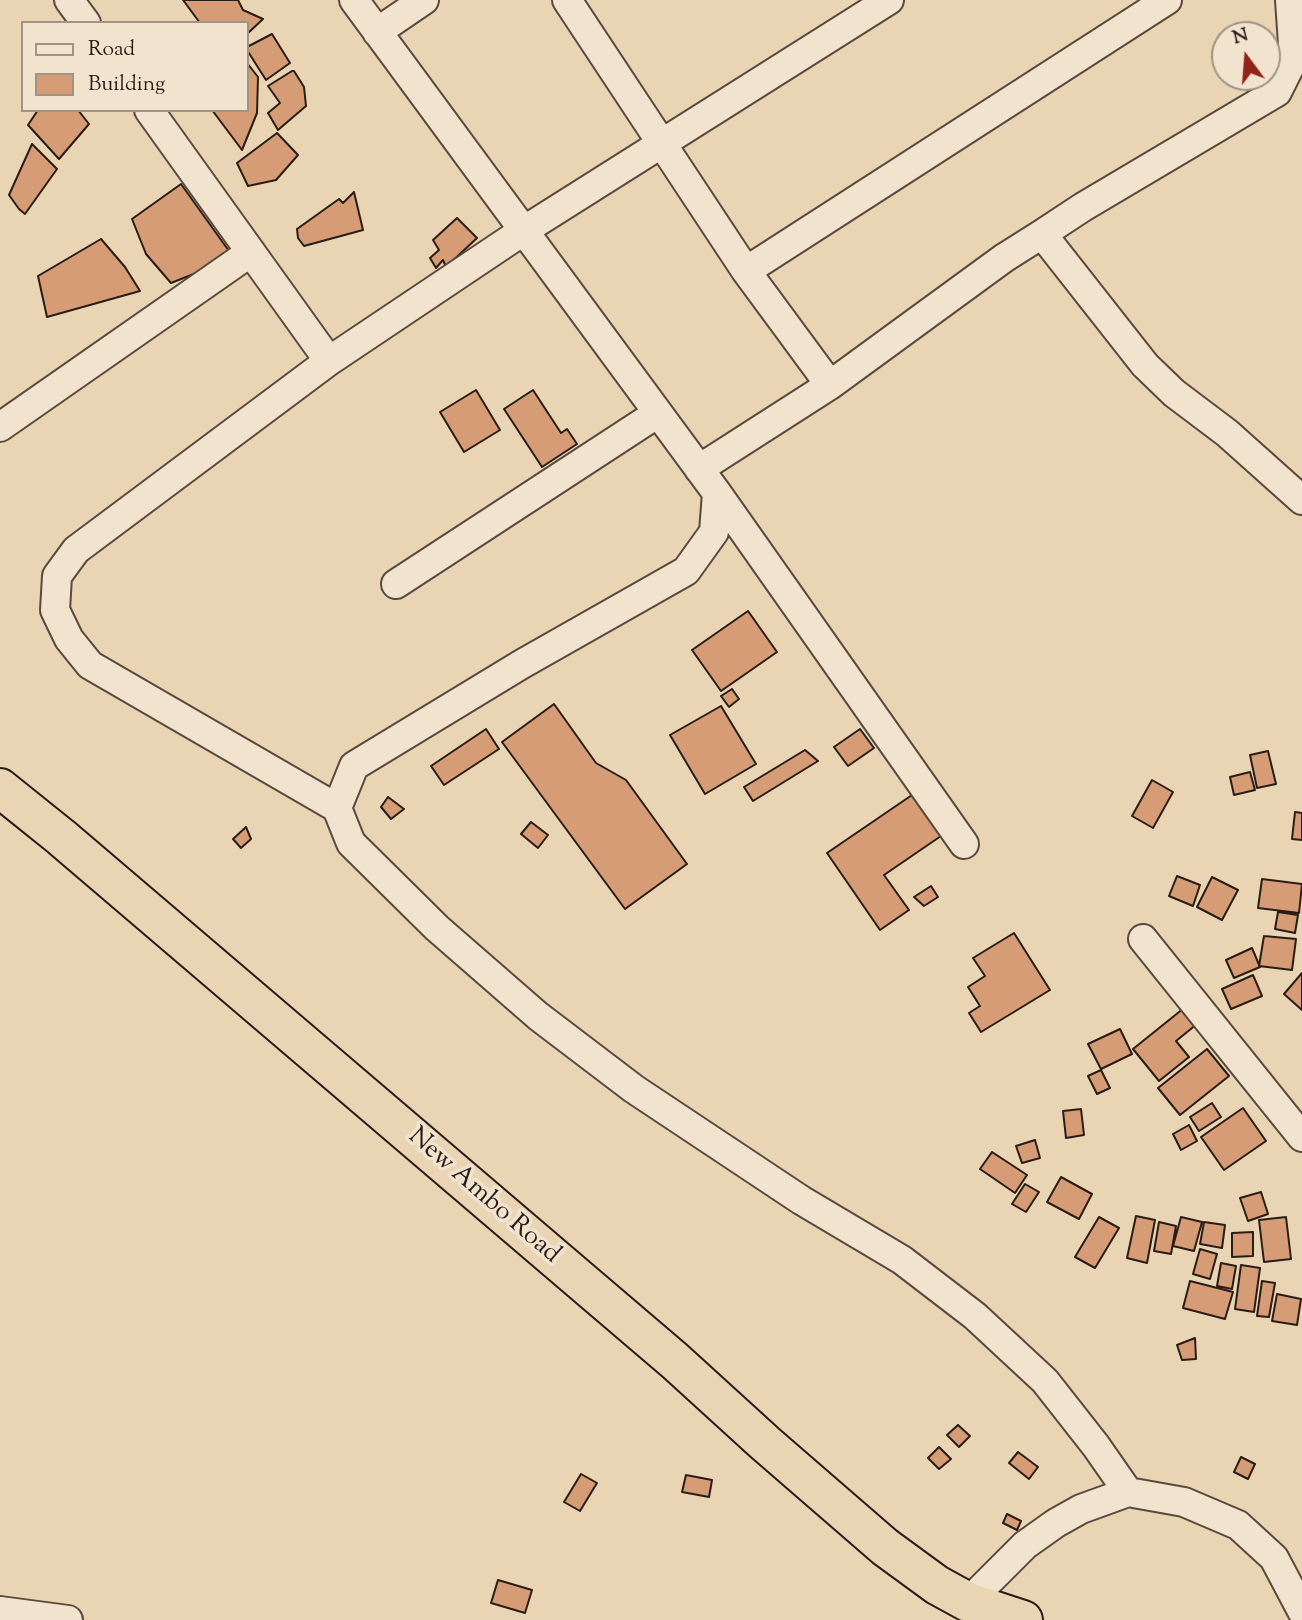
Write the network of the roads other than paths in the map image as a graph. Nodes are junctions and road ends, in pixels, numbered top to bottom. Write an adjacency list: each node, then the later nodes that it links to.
1 (69, 0): 8 (street)
2 (354, 0): 9 (street)
3 (424, 0): 9 (street)
4 (567, 0): 11 (street)
5 (889, 0): 11 (street)
6 (1167, 0): 15 (street)
7 (1290, 0): 13 (street)
8 (85, 21)
9 (377, 32): 12 (street)
10 (150, 112): 14 (street)
11 (662, 143): 12 (street); 15 (street)
12 (523, 231): 16 (street); 18 (street)
13 (1041, 234): 17 (street); 22 (street)
14 (251, 252): 16 (street); 19 (street)
15 (746, 271): 17 (street)
16 (330, 360): 25 (street)
17 (830, 385): 20 (street)
18 (658, 413): 20 (street); 23 (street)
19 (0, 427)
20 (699, 469): 21 (street)
21 (717, 493): 25 (street); 26 (street)
22 (1302, 500)
23 (396, 584)
24 (0, 788): 31 (highway, New Ambo Road)
25 (337, 808): 29 (street)
26 (964, 844)
27 (1143, 940): 28 (street)
28 (1302, 1137)
29 (1128, 1492): 31 (street); 32 (street)
30 (0, 1611): 33 (street)
31 (969, 1611): 34 (highway, New Ambo Road)
32 (1302, 1611)
33 (68, 1620)
34 (1023, 1620)

